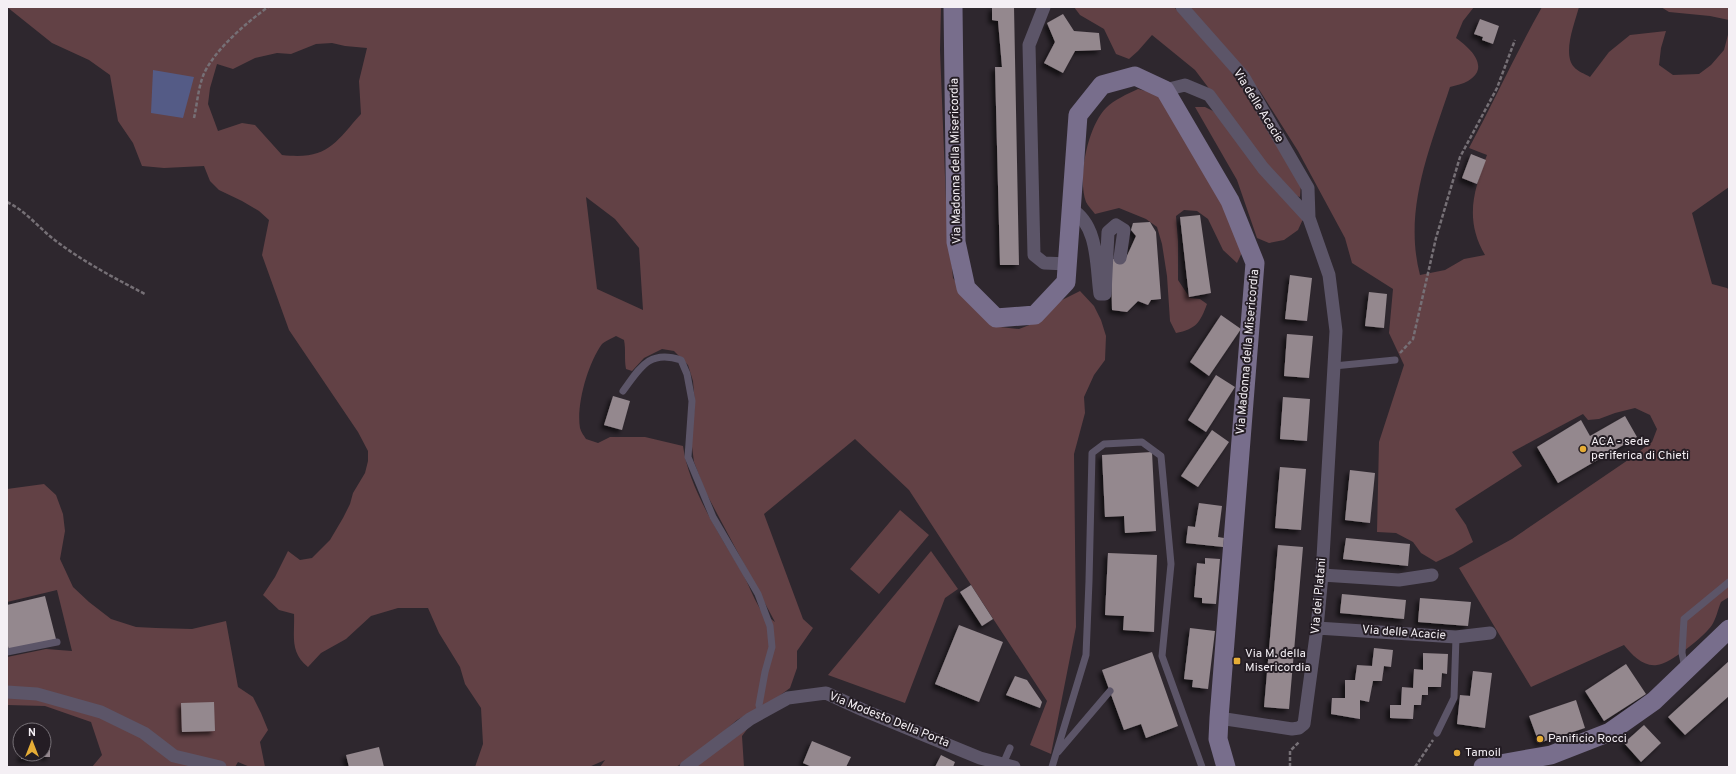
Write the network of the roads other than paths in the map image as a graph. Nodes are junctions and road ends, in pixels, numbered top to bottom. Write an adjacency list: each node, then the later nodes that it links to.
1 (953, 7): 8 (main road, Via Madonna della Misericordia)
2 (1044, 7): 8 (street)
3 (1182, 7): 6 (street, Via delle Acacie)
4 (1165, 90): 5 (main road, Via Madonna della Misericordia); 6 (street, Via delle Acacie); 26 (main road, Via Madonna della Misericordia)
5 (1071, 209): 7 (street); 8 (main road, Via Madonna della Misericordia)
6 (1309, 218): 10 (street, Via delle Acacie)
7 (1120, 258)
8 (1068, 264)
9 (1395, 360): 10 (lane)
10 (1334, 366): 12 (street, Via delle Acacie)
11 (623, 391): 25 (lane)
12 (1329, 453): 14 (street, Via dei Platani)
13 (1432, 575): 14 (street)
14 (1322, 576): 16 (street, Via dei Platani)
15 (1729, 582): 22 (lane)
16 (1317, 628): 19 (street, Via delle Acacie); 26 (street, Via dei Platani)
17 (1729, 629): 22 (main road)
18 (1490, 633): 19 (street, Via delle Acacie)
19 (1456, 637): 27 (lane)
20 (58, 642): 21 (lane)
21 (7, 652)
22 (1685, 671): 36 (main road)
23 (1110, 691): 29 (lane)
24 (7, 692): 32 (street)
25 (761, 713): 30 (street, Via Modesto Della Porta); 33 (street, Via Modesto Della Porta)
26 (1219, 718): 31 (main road, Via Madonna della Misericordia)
27 (1437, 733)
28 (1010, 748): 30 (lane)
29 (1056, 753): 34 (lane); 35 (lane)
30 (1008, 766)
31 (1226, 766)
32 (220, 767)
33 (686, 767)
34 (1052, 767)
35 (1202, 767)
36 (1484, 767)

